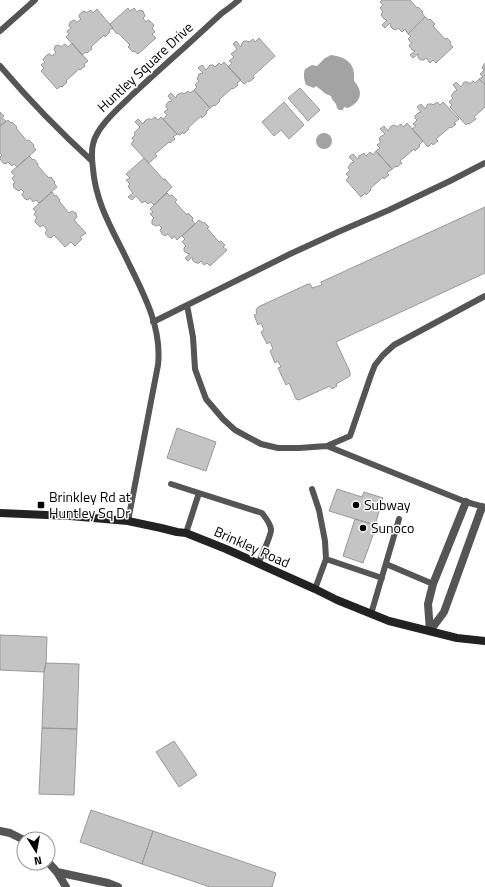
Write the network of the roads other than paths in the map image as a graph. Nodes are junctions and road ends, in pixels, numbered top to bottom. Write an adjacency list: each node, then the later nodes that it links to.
1 (35, 0): 3 (lane)
2 (239, 0): 5 (lane, Huntley Square Drive)
3 (0, 31)
4 (0, 66): 5 (lane)
5 (92, 161): 9 (lane, Huntley Square Drive)
6 (485, 163): 8 (lane)
7 (485, 296): 10 (lane)
8 (187, 305): 9 (lane); 10 (lane)
9 (153, 322): 18 (lane, Huntley Square Drive)
10 (327, 446): 14 (lane)
11 (171, 484): 13 (lane)
12 (312, 489): 20 (lane)
13 (199, 493): 19 (lane); 21 (lane)
14 (466, 502): 15 (lane); 24 (street)
15 (484, 507): 27 (street)
16 (0, 513): 18 (main road, Brinkley Road)
17 (399, 519): 22 (lane)
18 (128, 521): 19 (main road, Brinkley Road)
19 (186, 533): 21 (main road, Brinkley Road)
20 (326, 558): 23 (lane); 25 (lane)
21 (258, 564): 25 (main road, Brinkley Road)
22 (386, 564): 23 (lane); 24 (lane)
23 (382, 578): 26 (lane)
24 (433, 584): 27 (street)
25 (315, 589): 26 (main road, Brinkley Road)
26 (371, 614): 27 (main road, Brinkley Road)
27 (430, 631): 28 (main road, Brinkley Road)
28 (485, 641)
29 (0, 831): 30 (street)
30 (16, 836)
31 (57, 872): 32 (street); 33 (street)
32 (66, 887)
33 (118, 887)

